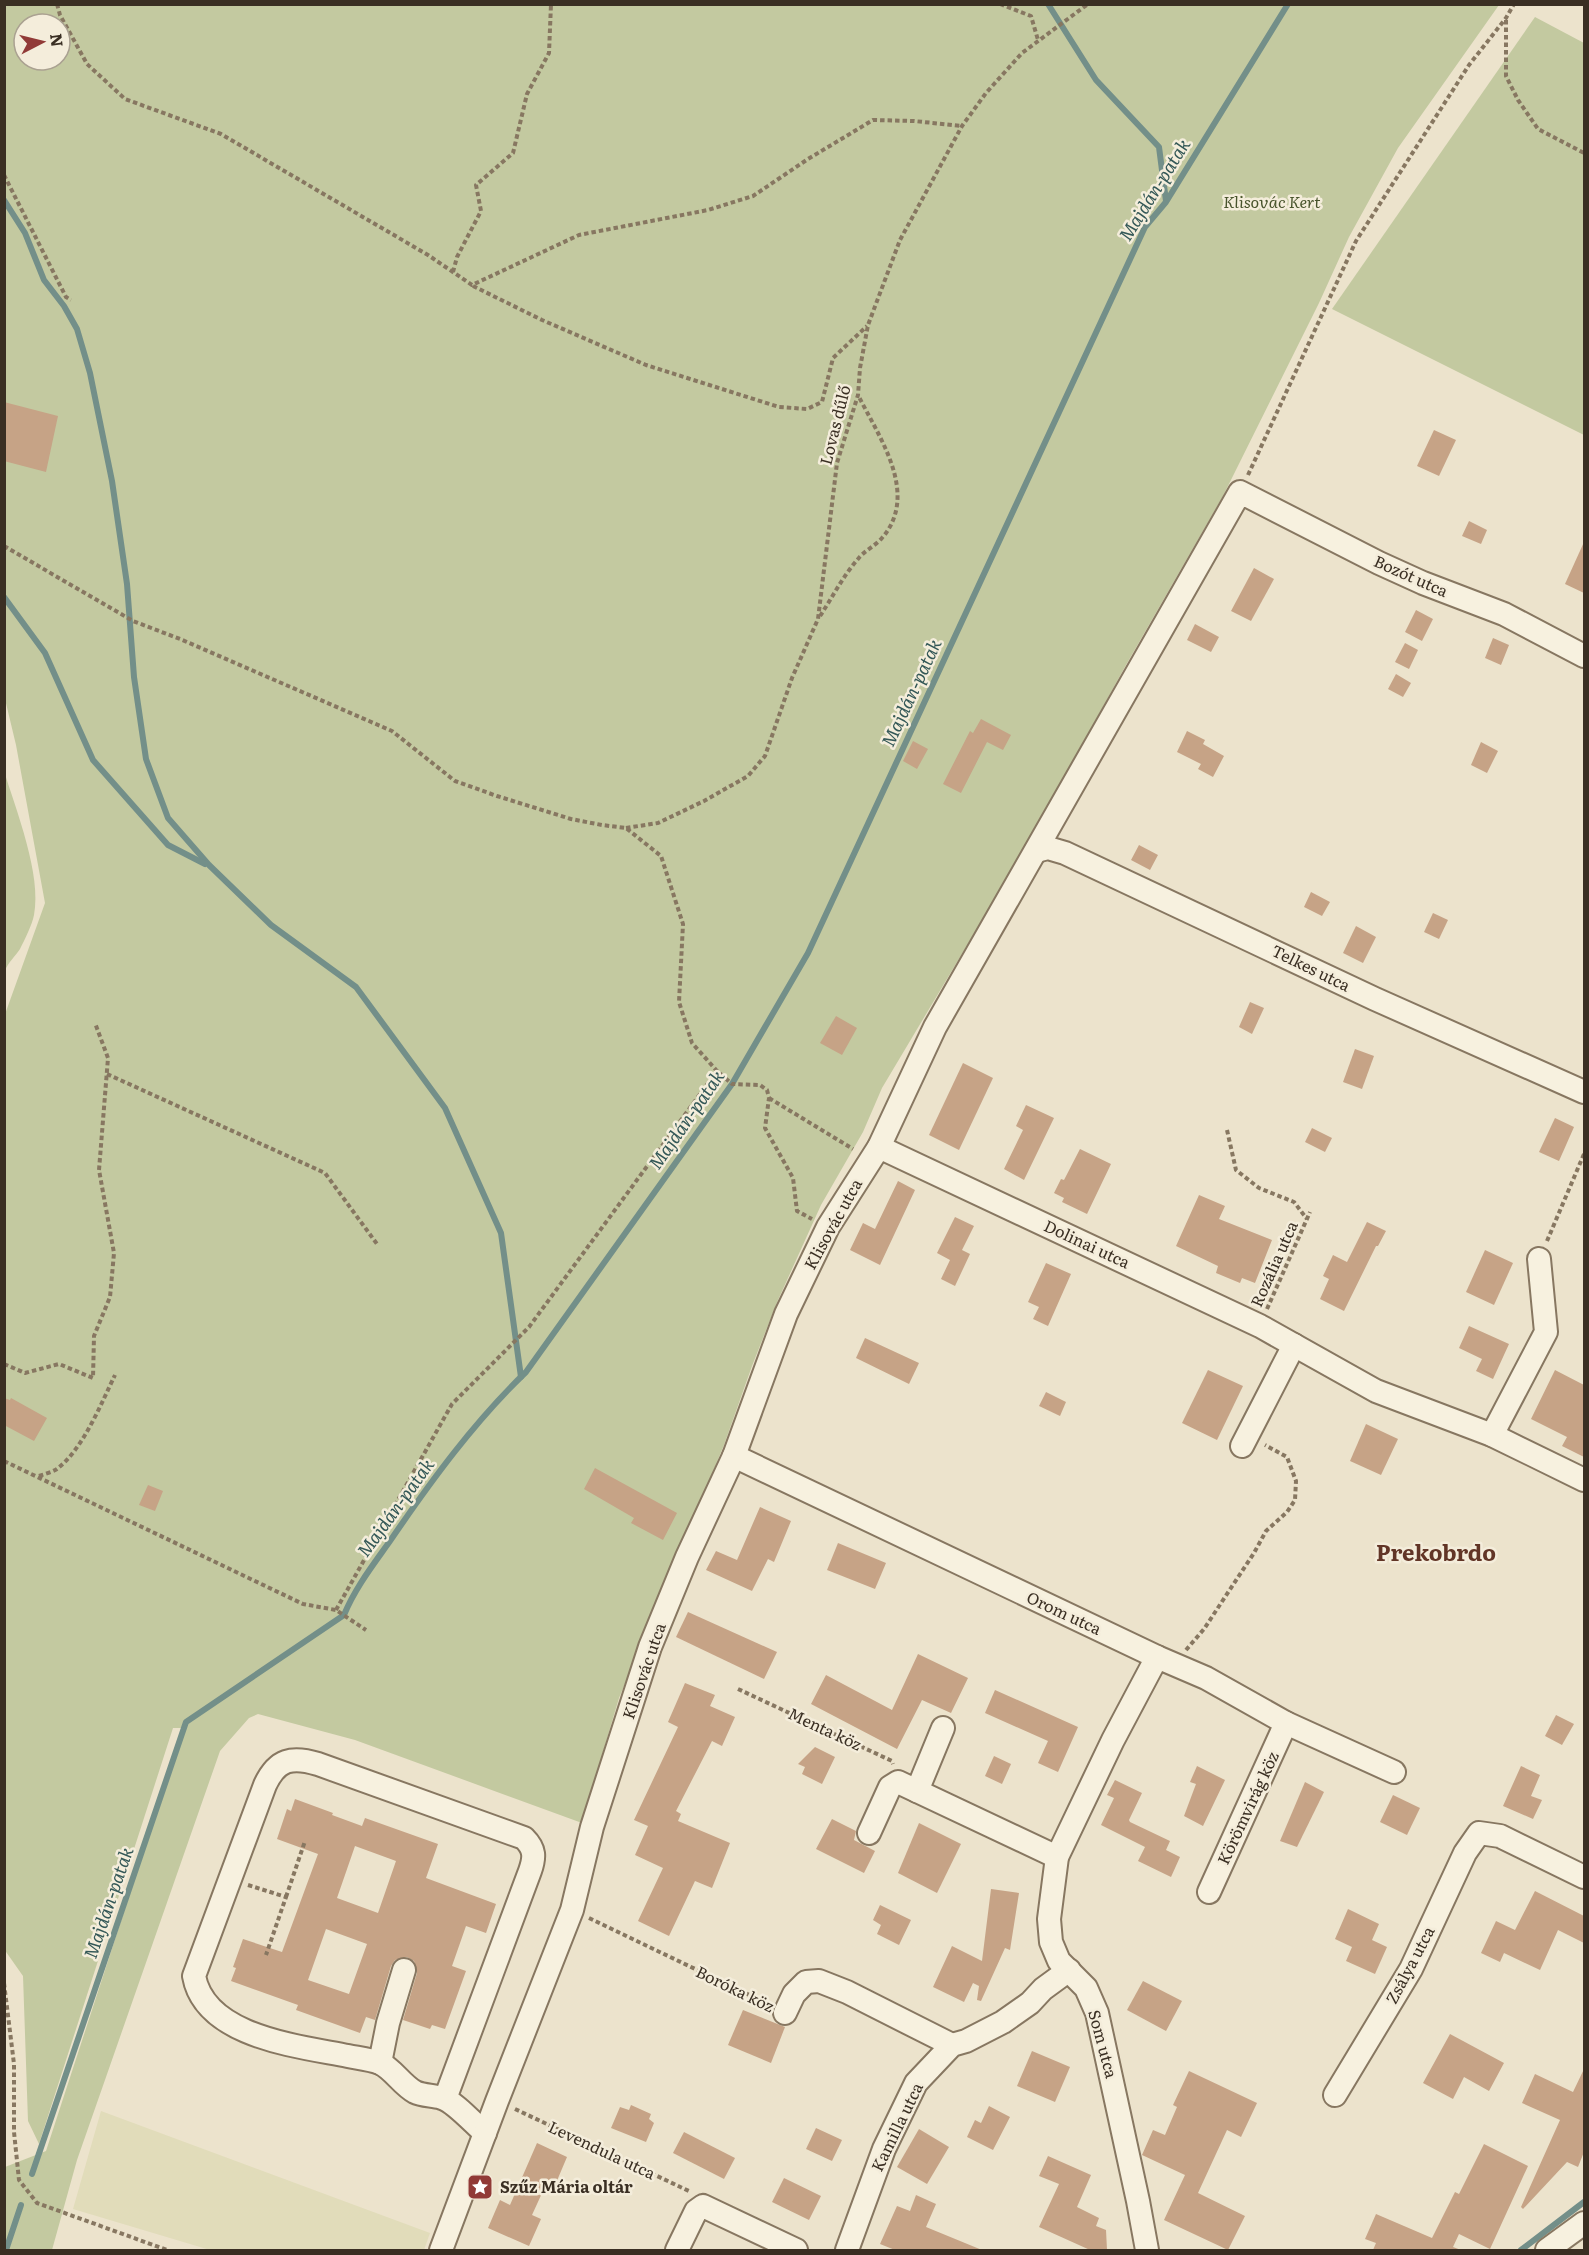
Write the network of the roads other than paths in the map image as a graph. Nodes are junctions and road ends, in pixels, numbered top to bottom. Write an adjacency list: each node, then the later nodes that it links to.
1 (1240, 492): 2 (street, Bozót utca); 3 (street, Klisovác utca)
2 (1584, 657)
3 (1036, 851): 4 (street, Telkes utca); 5 (street, Klisovác utca)
4 (1584, 1092)
5 (874, 1153): 7 (street, Dolinai utca); 10 (street, Klisovác utca)
6 (1539, 1259): 8 (street)
7 (1294, 1345): 8 (street, Dolinai utca); 9 (street)
8 (1492, 1435): 11 (street, Dolinai utca)
9 (1244, 1441)
10 (734, 1456): 12 (street, Orom utca); 28 (street, Klisovác utca)
11 (1584, 1480)
12 (1165, 1660): 13 (street, Orom utca); 18 (street, Som utca)
13 (1286, 1723): 15 (street, Orom utca); 20 (street, Körömvirág köz)
14 (943, 1728): 16 (street)
15 (1394, 1772)
16 (907, 1787): 17 (street); 18 (street)
17 (869, 1833)
18 (1057, 1857): 22 (street, Som utca)
19 (1584, 1877): 26 (street, Zsálya utca)
20 (1209, 1892)
21 (404, 1970): 25 (street)
22 (1069, 1970): 24 (street, Kamilla utca); 34 (street, Som utca)
23 (785, 2013): 24 (street, Boróka köz)
24 (952, 2045): 33 (street, Kamilla utca)
25 (380, 2063): 27 (street); 27 (street)
26 (1335, 2095)
27 (445, 2099): 28 (street)
28 (485, 2133): 30 (street, Klisovác utca)
29 (1584, 2223): 35 (street)
30 (441, 2250)
31 (677, 2250): 32 (street)
32 (796, 2250)
33 (848, 2250)
34 (1147, 2250)
35 (1547, 2250)

